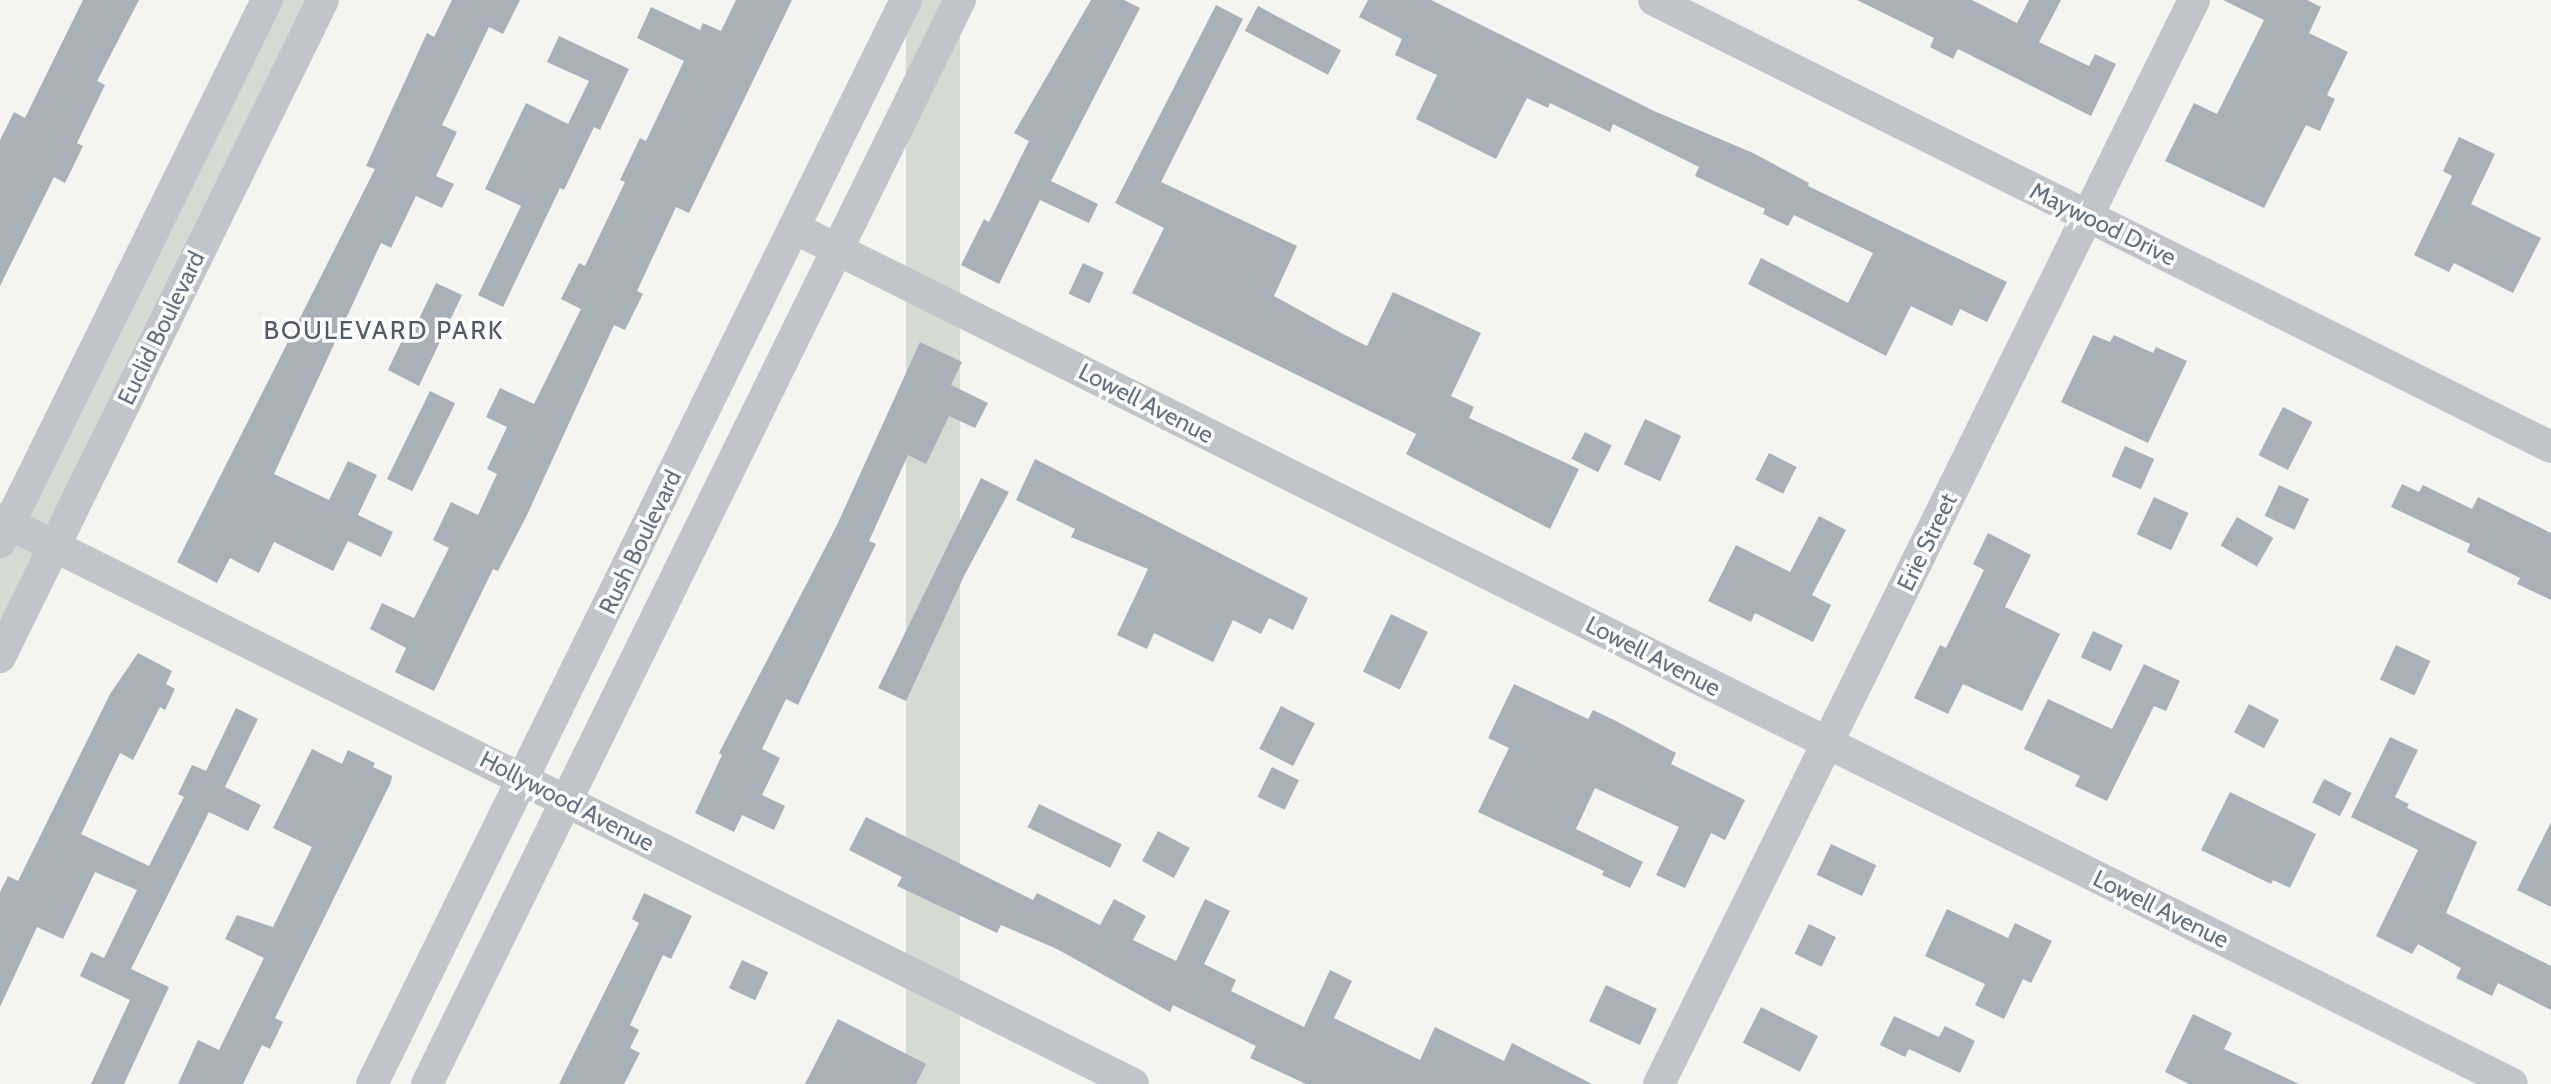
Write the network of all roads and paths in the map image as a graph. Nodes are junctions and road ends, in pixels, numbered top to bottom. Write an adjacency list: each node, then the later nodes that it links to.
1 (267, 0): 11 (street, Euclid Boulevard)
2 (323, 0): 12 (street, Euclid Boulevard)
3 (906, 0): 8 (street, Rush Boulevard)
4 (960, 0): 9 (street, Rush Boulevard)
5 (1654, 0): 7 (street, Maywood Drive)
6 (2194, 0): 7 (street, Erie Street)
7 (2087, 216): 10 (street, Maywood Drive); 14 (street, Erie Street)
8 (794, 228): 9 (street, Lowell Avenue); 15 (street, Rush Boulevard)
9 (837, 250): 14 (street, Lowell Avenue); 16 (street, Rush Boulevard)
10 (2551, 447)
11 (3, 528): 12 (street, Hollywood Avenue)
12 (55, 546): 13 (street, Euclid Boulevard); 15 (street, Hollywood Avenue)
13 (0, 657)
14 (1828, 743): 20 (street, Erie Street); 21 (street, Lowell Avenue)
15 (523, 779): 16 (street, Hollywood Avenue); 17 (street, Rush Boulevard)
16 (565, 800): 18 (street, Rush Boulevard); 19 (street, Hollywood Avenue)
17 (372, 1084)
18 (427, 1084)
19 (1133, 1084)
20 (1659, 1084)
21 (2512, 1084)

